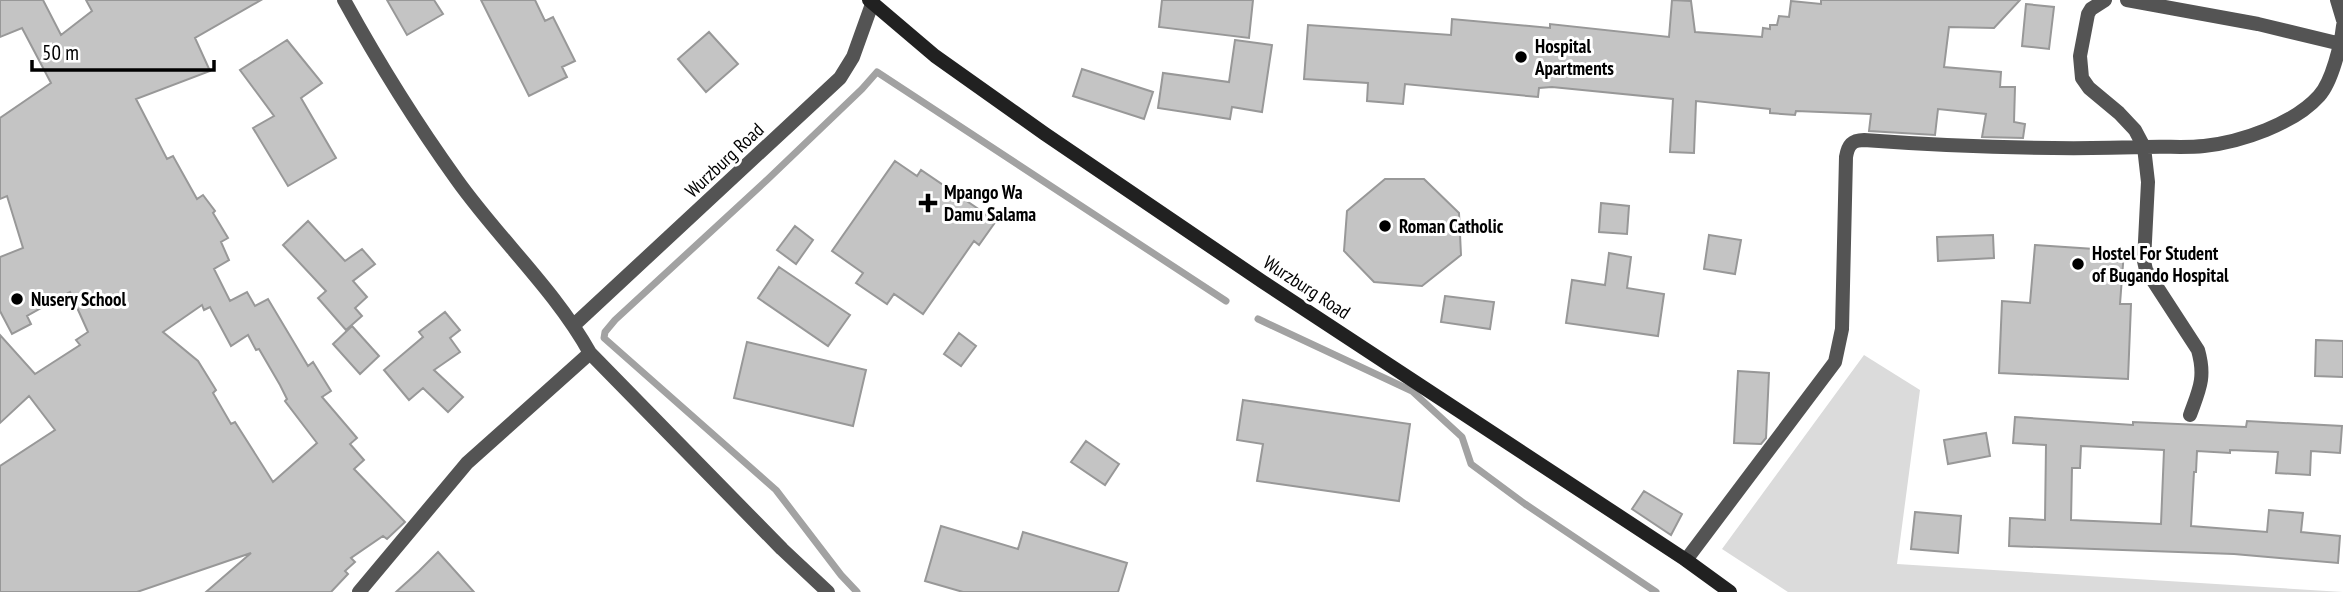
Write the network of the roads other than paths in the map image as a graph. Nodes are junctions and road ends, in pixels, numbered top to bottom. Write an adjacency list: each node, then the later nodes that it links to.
1 (344, 0): 10 (street)
2 (2105, 0): 9 (street)
3 (2127, 0): 8 (street)
4 (2337, 0): 6 (street)
5 (870, 2): 10 (street, Wurzburg Road); 13 (main road, Wurzburg Road)
6 (2343, 20)
7 (2343, 26): 8 (street)
8 (2341, 44): 9 (street)
9 (2144, 147): 12 (street); 13 (street)
10 (574, 325): 11 (street)
11 (590, 354): 14 (street); 15 (street)
12 (2190, 415)
13 (1686, 560): 16 (main road, Wurzburg Road)
14 (359, 592)
15 (828, 592)
16 (1730, 592)

